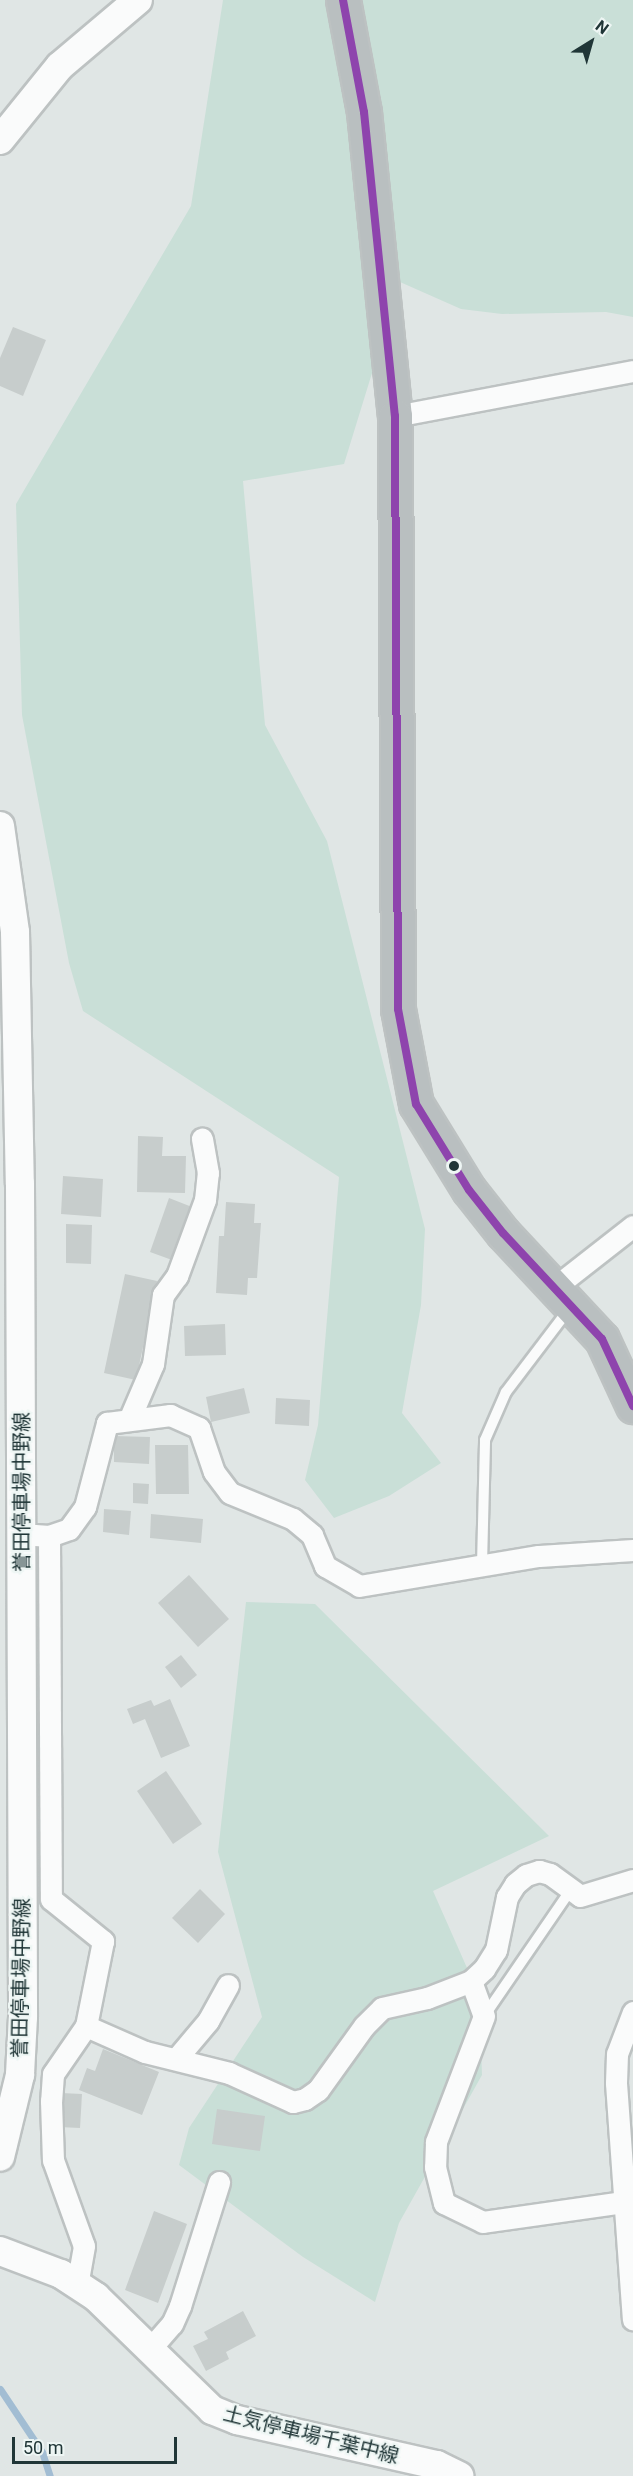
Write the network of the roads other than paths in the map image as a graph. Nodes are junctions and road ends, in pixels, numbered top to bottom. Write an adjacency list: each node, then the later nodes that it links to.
1 (138, 0): 3 (main road)
2 (343, 0): 5 (highway)
3 (0, 140)
4 (633, 371): 5 (street)
5 (395, 416): 9 (highway)
6 (0, 825): 12 (main road, 誉田停車場中野線)
7 (202, 1139): 11 (street)
8 (633, 1226): 9 (street)
9 (564, 1296): 10 (highway); 14 (lane)
10 (633, 1406)
11 (129, 1420): 12 (street); 14 (street)
12 (36, 1535): 21 (street); 24 (main road, 誉田停車場中野線)
13 (633, 1550): 14 (street)
14 (483, 1565)
15 (633, 1880): 16 (street)
16 (570, 1891): 17 (street); 20 (lane)
17 (471, 1981): 20 (street); 22 (street)
18 (228, 1984): 22 (street)
19 (633, 2012): 27 (street)
20 (484, 2016): 27 (street)
21 (86, 2026): 22 (street); 23 (street)
22 (176, 2059)
23 (53, 2074): 24 (street); 29 (street)
24 (20, 2075): 25 (main road, 誉田停車場中野線)
25 (0, 2157)
26 (219, 2182): 31 (street)
27 (624, 2202): 30 (street)
28 (0, 2251): 29 (main road, 土気停車場千葉中線)
29 (77, 2284): 31 (main road, 土気停車場千葉中線)
30 (633, 2319)
31 (149, 2350): 32 (main road, 土気停車場千葉中線)
32 (460, 2476)

